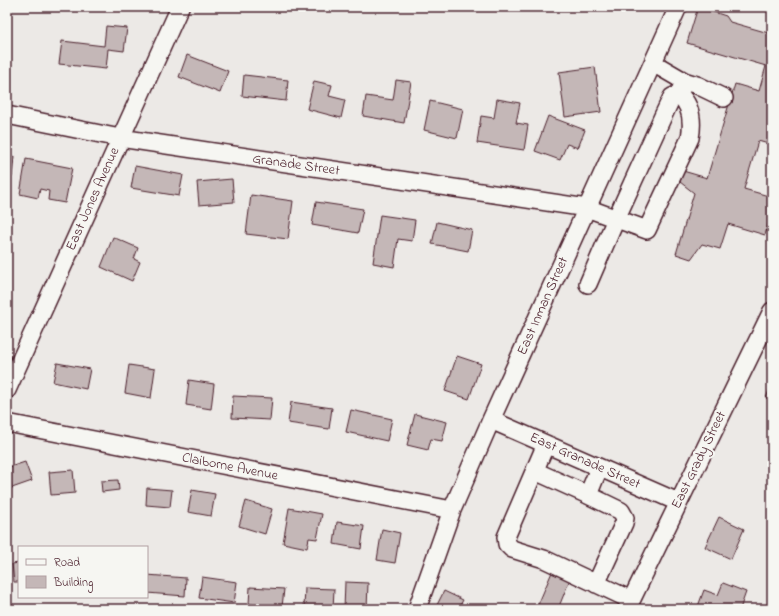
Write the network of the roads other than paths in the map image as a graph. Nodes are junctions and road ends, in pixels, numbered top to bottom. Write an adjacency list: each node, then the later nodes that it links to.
1 (180, 7): 7 (street, East Jones Avenue)
2 (678, 7): 3 (street, East Inman Street)
3 (653, 63): 4 (street); 8 (street, East Inman Street)
4 (681, 87): 5 (street); 9 (street); 9 (street, Granade Street)
5 (724, 98)
6 (7, 115): 7 (street, Granade Street)
7 (120, 138): 8 (street, Granade Street); 12 (street, East Jones Avenue)
8 (587, 208): 9 (street, Granade Street); 13 (street, East Inman Street)
9 (616, 219): 10 (street)
10 (588, 284)
11 (772, 312): 19 (street, East Grady Street)
12 (7, 390)
13 (491, 420): 15 (street, East Granade Street); 20 (street, East Inman Street)
14 (7, 423): 20 (street, Claiborne Avenue)
15 (546, 444): 16 (street, East Granade Street); 17 (street)
16 (599, 468): 18 (street); 19 (street, East Granade Street)
17 (535, 470): 18 (street); 21 (street)
18 (588, 495): 21 (street)
19 (678, 502): 22 (street, East Grady Street)
20 (452, 510): 23 (street, East Inman Street)
21 (596, 584): 22 (street)
22 (629, 604)
23 (417, 609)

